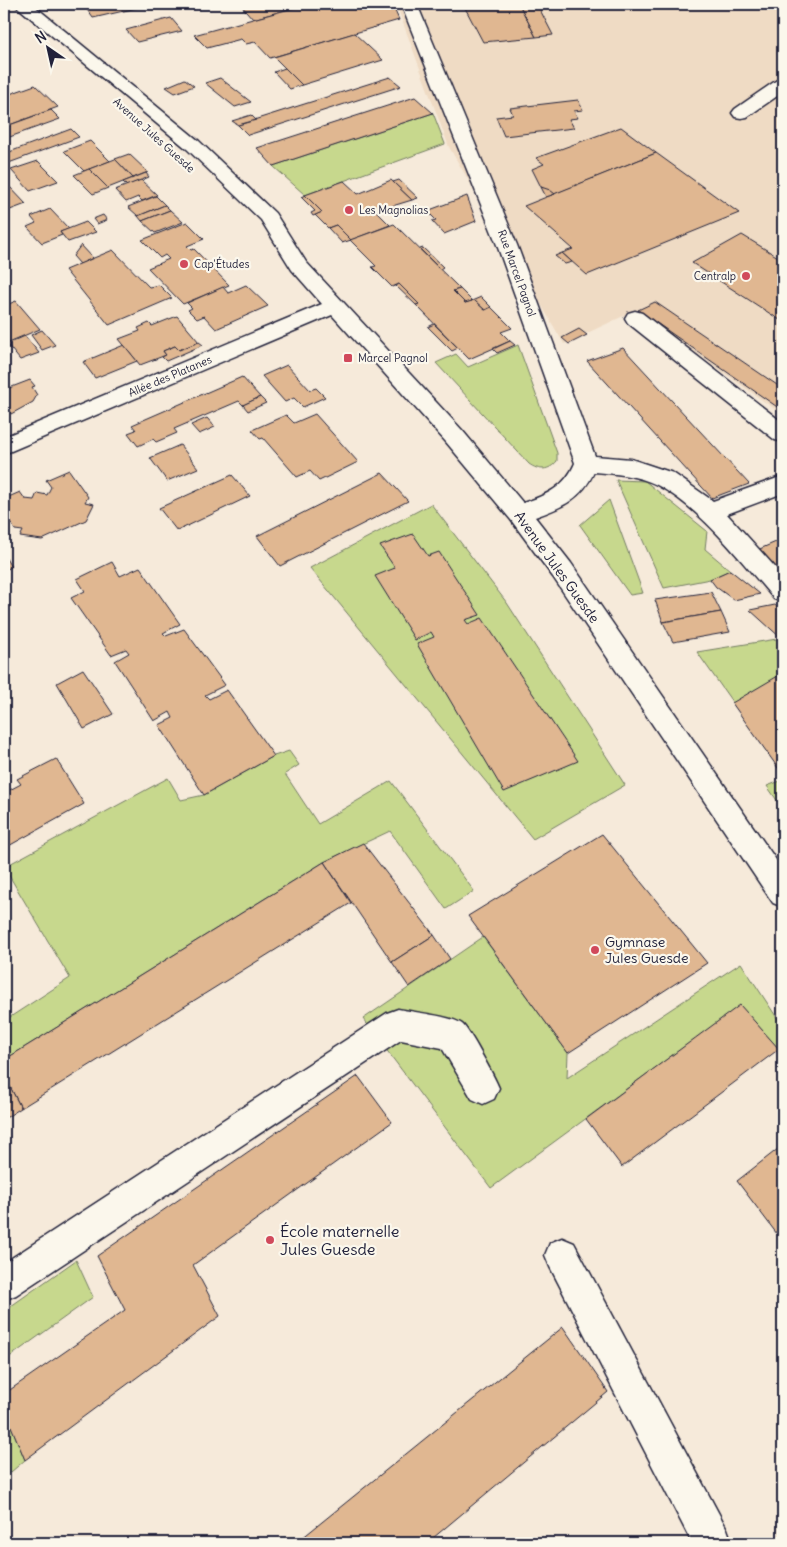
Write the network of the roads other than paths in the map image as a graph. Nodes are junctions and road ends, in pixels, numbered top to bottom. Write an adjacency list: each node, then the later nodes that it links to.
1 (22, 4): 8 (street, Avenue Jules Guesde)
2 (409, 4): 13 (street, Rue Marcel Pagnol)
3 (4, 8): 6 (street, Avenue Jules Guesde)
4 (783, 84): 5 (street)
5 (741, 112)
6 (154, 135)
7 (262, 239): 8 (street, Avenue Jules Guesde)
8 (299, 266): 9 (street, Avenue Jules Guesde)
9 (336, 306): 12 (street, Allée des Platanes); 16 (street, Avenue Jules Guesde)
10 (635, 318): 11 (street)
11 (783, 434)
12 (4, 446)
13 (586, 463): 15 (street); 16 (street)
14 (783, 484): 15 (street)
15 (710, 512): 17 (street)
16 (519, 514): 18 (street, Avenue Jules Guesde)
17 (783, 592)
18 (783, 894)
19 (483, 1088): 21 (street)
20 (562, 1254): 22 (street)
21 (4, 1283)
22 (712, 1543)

